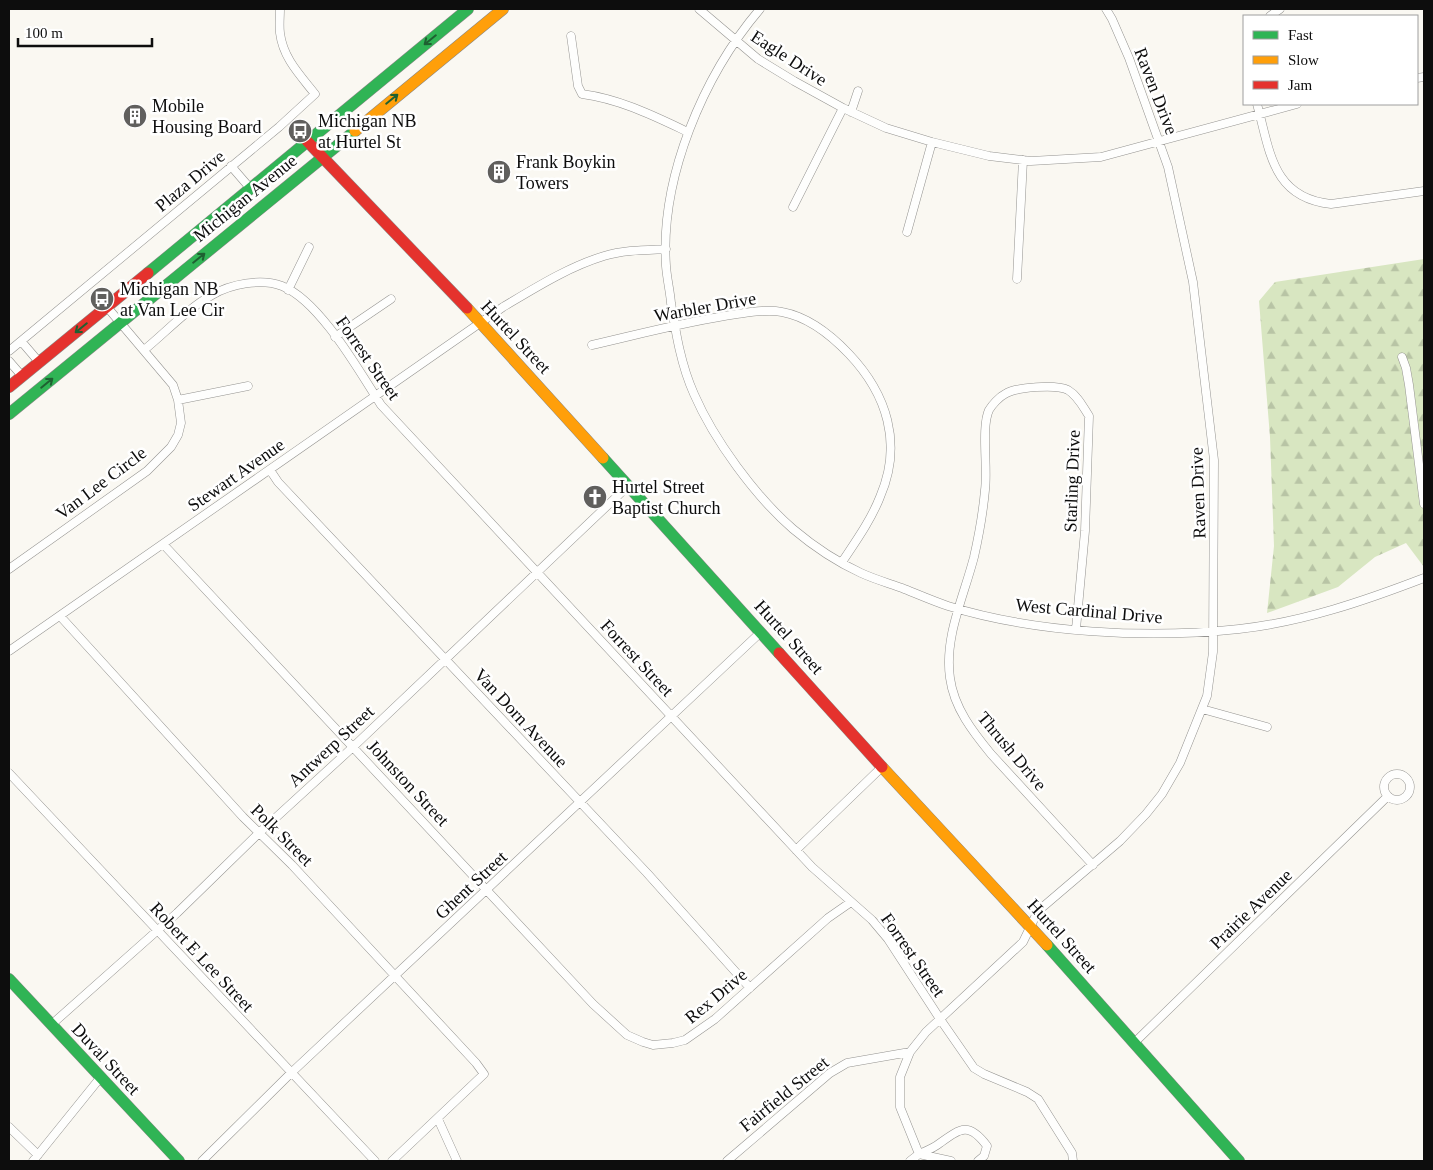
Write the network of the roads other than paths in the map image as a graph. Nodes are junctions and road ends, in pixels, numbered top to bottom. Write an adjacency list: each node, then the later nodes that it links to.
1 (280, 9): 20 (street, Plaza Drive)
2 (503, 9): 18 (street, Michigan Avenue, one-way to 2)
3 (699, 9): 8 (street, Eagle Drive)
4 (760, 9): 8 (street, West Cardinal Drive)
5 (1106, 9): 16 (street, Raven Drive)
6 (465, 10): 15 (street, Michigan Avenue, one-way to 15)
7 (571, 36): 14 (street)
8 (736, 41): 12 (street, Eagle Drive); 14 (street, West Cardinal Drive)
9 (858, 91): 12 (street)
10 (1257, 105): 13 (street)
11 (1293, 105): 13 (street, Eagle Drive)
12 (847, 110): 17 (street, Eagle Drive); 23 (street)
13 (1260, 113): 16 (street, Eagle Drive); 22 (street)
14 (688, 132): 26 (street, West Cardinal Drive)
15 (307, 141): 18 (street, Hurtel Street); 21 (street, Michigan Avenue)
16 (1159, 141): 19 (street, Eagle Drive); 59 (street, Raven Drive)
17 (932, 142): 19 (street, Eagle Drive); 24 (street)
18 (322, 157): 31 (street, Michigan Avenue, one-way to 18); 32 (street, Hurtel Street)
19 (1024, 160): 27 (street)
20 (231, 166): 21 (street); 35 (street, Plaza Drive)
21 (250, 188): 30 (street, Michigan Avenue)
22 (1424, 191)
23 (793, 207)
24 (907, 232)
25 (310, 247): 28 (street)
26 (666, 249): 32 (street, Stewart Avenue); 33 (street, West Cardinal Drive)
27 (1017, 279)
28 (288, 290): 34 (street, Forrest Street); 37 (street, Forrest Street)
29 (391, 299): 34 (street)
30 (107, 307): 31 (street, Van Lee Circle); 41 (street, Michigan Avenue, one-way to 41)
31 (121, 323): 37 (street, Van Lee Circle); 47 (street, Michigan Avenue, one-way to 31)
32 (480, 323): 45 (street, Stewart Avenue); 49 (street, Hurtel Street)
33 (675, 326): 36 (street, Warbler Drive); 52 (street, West Cardinal Drive); 52 (street, Warbler Drive)
34 (335, 337): 45 (street, Forrest Street)
35 (21, 341): 38 (street, Plaza Drive); 41 (street)
36 (592, 345)
37 (144, 350): 46 (street, Van Lee Circle)
38 (9, 351)
39 (1402, 357): 50 (street)
40 (9, 361): 42 (street)
41 (39, 362): 42 (street, Michigan Avenue)
42 (22, 376): 44 (street, Michigan Avenue)
43 (248, 386): 46 (street)
44 (9, 387)
45 (375, 396): 48 (street, Stewart Avenue); 54 (street, Forrest Street)
46 (178, 400): 53 (street, Van Lee Circle)
47 (9, 414)
48 (270, 470): 51 (street, Stewart Avenue); 62 (street, Van Dorn Avenue)
49 (628, 486): 54 (street, Antwerp Street); 60 (street, Hurtel Street)
50 (1424, 504)
51 (163, 544): 57 (street, Stewart Avenue); 66 (street, Johnston Street)
52 (842, 562): 56 (street, West Cardinal Drive)
53 (9, 569)
54 (537, 572): 62 (street, Antwerp Street); 64 (street, Forrest Street)
55 (1424, 578): 59 (street, West Cardinal Drive)
56 (959, 608): 58 (street, West Cardinal Drive); 58 (street, Starling Drive); 73 (street, Thrush Drive)
57 (60, 616): 61 (street, Stewart Avenue); 71 (street, Polk Street)
58 (1076, 629): 59 (street, West Cardinal Drive)
59 (1214, 631): 63 (street, Raven Drive)
60 (761, 632): 64 (street, Ghent Street); 67 (street, Hurtel Street)
61 (9, 651)
62 (445, 659): 66 (street, Antwerp Street); 70 (street, Van Dorn Avenue)
63 (1202, 709): 65 (street); 73 (street, Raven Drive)
64 (672, 717): 70 (street, Ghent Street); 72 (street, Forrest Street)
65 (1267, 727)
66 (353, 747): 71 (street, Antwerp Street); 74 (street, Johnston Street)
67 (882, 767): 72 (street); 76 (street, Hurtel Street)
68 (9, 773): 77 (street, Robert E Lee Street)
69 (1388, 796): 84 (street, Prairie Avenue)
70 (580, 802): 74 (street, Ghent Street); 81 (street, Van Dorn Avenue)
71 (259, 833): 77 (street, Antwerp Street); 79 (street, Polk Street)
72 (796, 850): 75 (street, Forrest Street)
73 (1093, 865): 76 (street, Raven Drive)
74 (487, 890): 78 (street, Johnston Street); 79 (street, Ghent Street)
75 (851, 902): 81 (street, Rex Drive); 82 (street, Forrest Street)
76 (1031, 927): 82 (street, Raven Drive); 84 (street, Hurtel Street)
77 (157, 931): 83 (street, Antwerp Street); 86 (street, Robert E Lee Street)
78 (548, 956): 81 (street, Rex Drive)
79 (395, 976): 86 (street, Ghent Street); 88 (street, Polk Street)
80 (9, 979): 83 (street, Duval Street)
81 (750, 988)
82 (940, 1019): 85 (street); 101 (street, Forrest Street)
83 (51, 1025): 87 (street, Duval Street)
84 (1134, 1043): 102 (street, Hurtel Street)
85 (910, 1052): 90 (street); 97 (street, Fairfield Street)
86 (291, 1074): 93 (street, Ghent Street); 94 (street, Robert E Lee Street)
87 (100, 1078): 91 (street); 92 (street, Duval Street)
88 (438, 1119): 95 (street); 96 (street)
89 (9, 1127): 91 (street)
90 (919, 1154): 98 (street); 99 (street); 100 (street)
91 (36, 1158)
92 (178, 1161)
93 (202, 1161)
94 (375, 1161)
95 (392, 1161)
96 (457, 1161)
97 (727, 1161)
98 (910, 1161)
99 (951, 1161)
100 (978, 1161)
101 (1073, 1161)
102 (1239, 1161)

